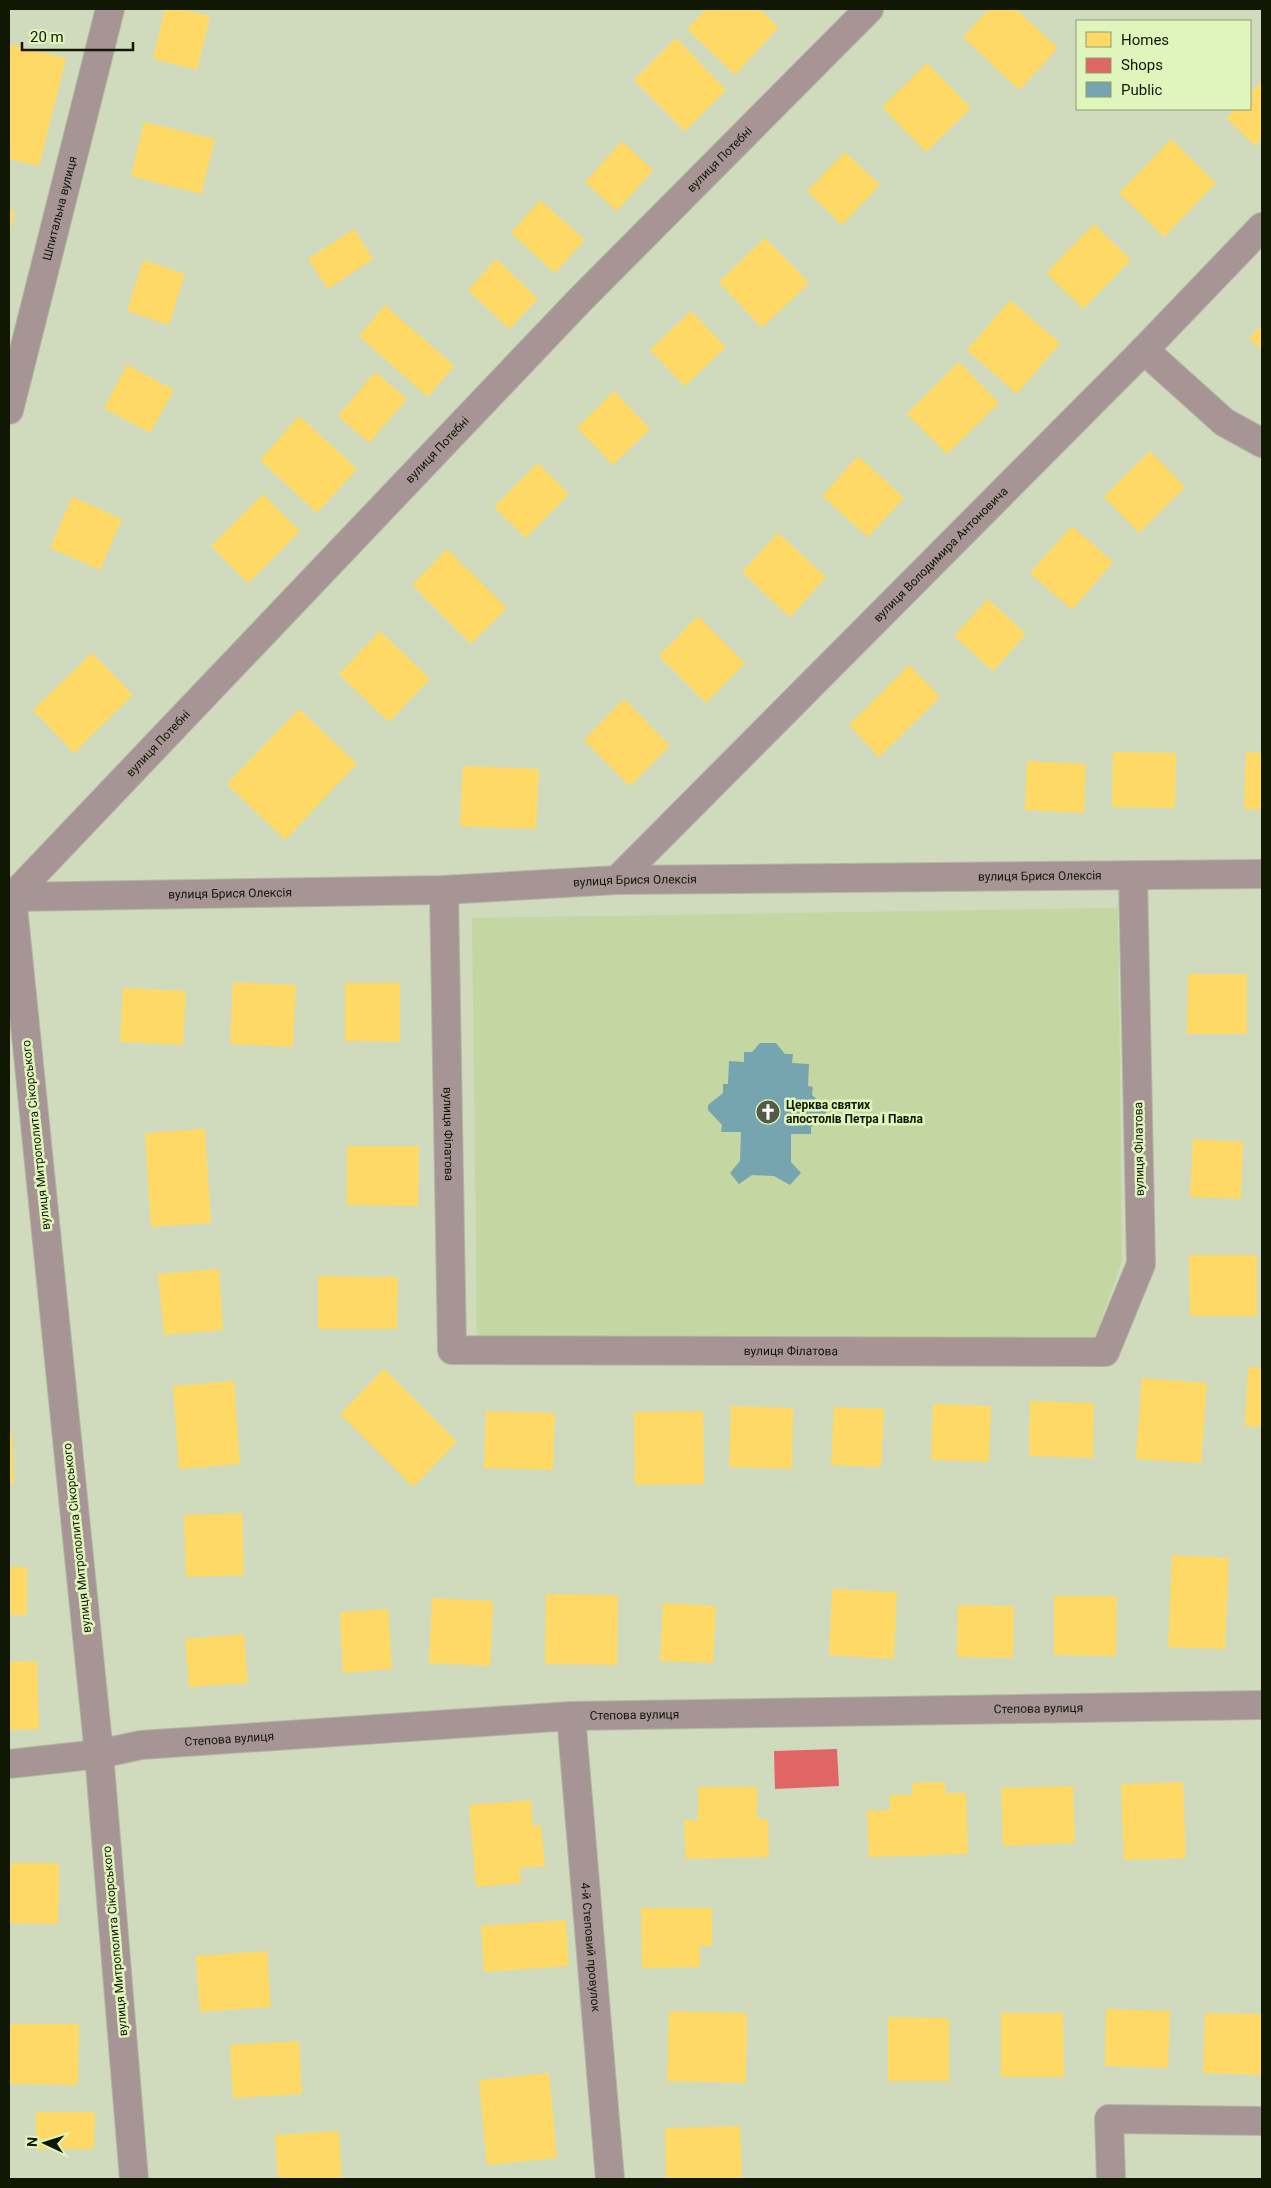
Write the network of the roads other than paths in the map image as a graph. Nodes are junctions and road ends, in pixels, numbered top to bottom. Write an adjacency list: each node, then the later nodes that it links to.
1 (110, 9): 5 (street, Шпитальна вулиця)
2 (869, 9): 11 (street, вулиця Потебні)
3 (1262, 228): 4 (street, вулиця Володимира Антоновича)
4 (1144, 350): 6 (street); 9 (street, вулиця Володимира Антоновича)
5 (9, 410)
6 (1262, 443)
7 (1262, 874): 8 (street, вулиця Брися Олексія)
8 (1133, 876): 9 (street, вулиця Брися Олексія); 10 (street, вулиця Філатова)
9 (617, 880): 10 (street, вулиця Брися Олексія)
10 (444, 890): 11 (street, вулиця Брися Олексія)
11 (10, 897): 14 (street, вулиця Митрополита Сікорського)
12 (1262, 1705): 13 (street, Степова вулиця)
13 (571, 1716): 14 (street, Степова вулиця); 18 (street, 4-й Степовий провулок)
14 (99, 1754): 15 (street, Степова вулиця); 17 (street, вулиця Митрополита Сікорського)
15 (9, 1764)
16 (1262, 2121): 19 (street)
17 (134, 2179)
18 (610, 2179)
19 (1111, 2179)

